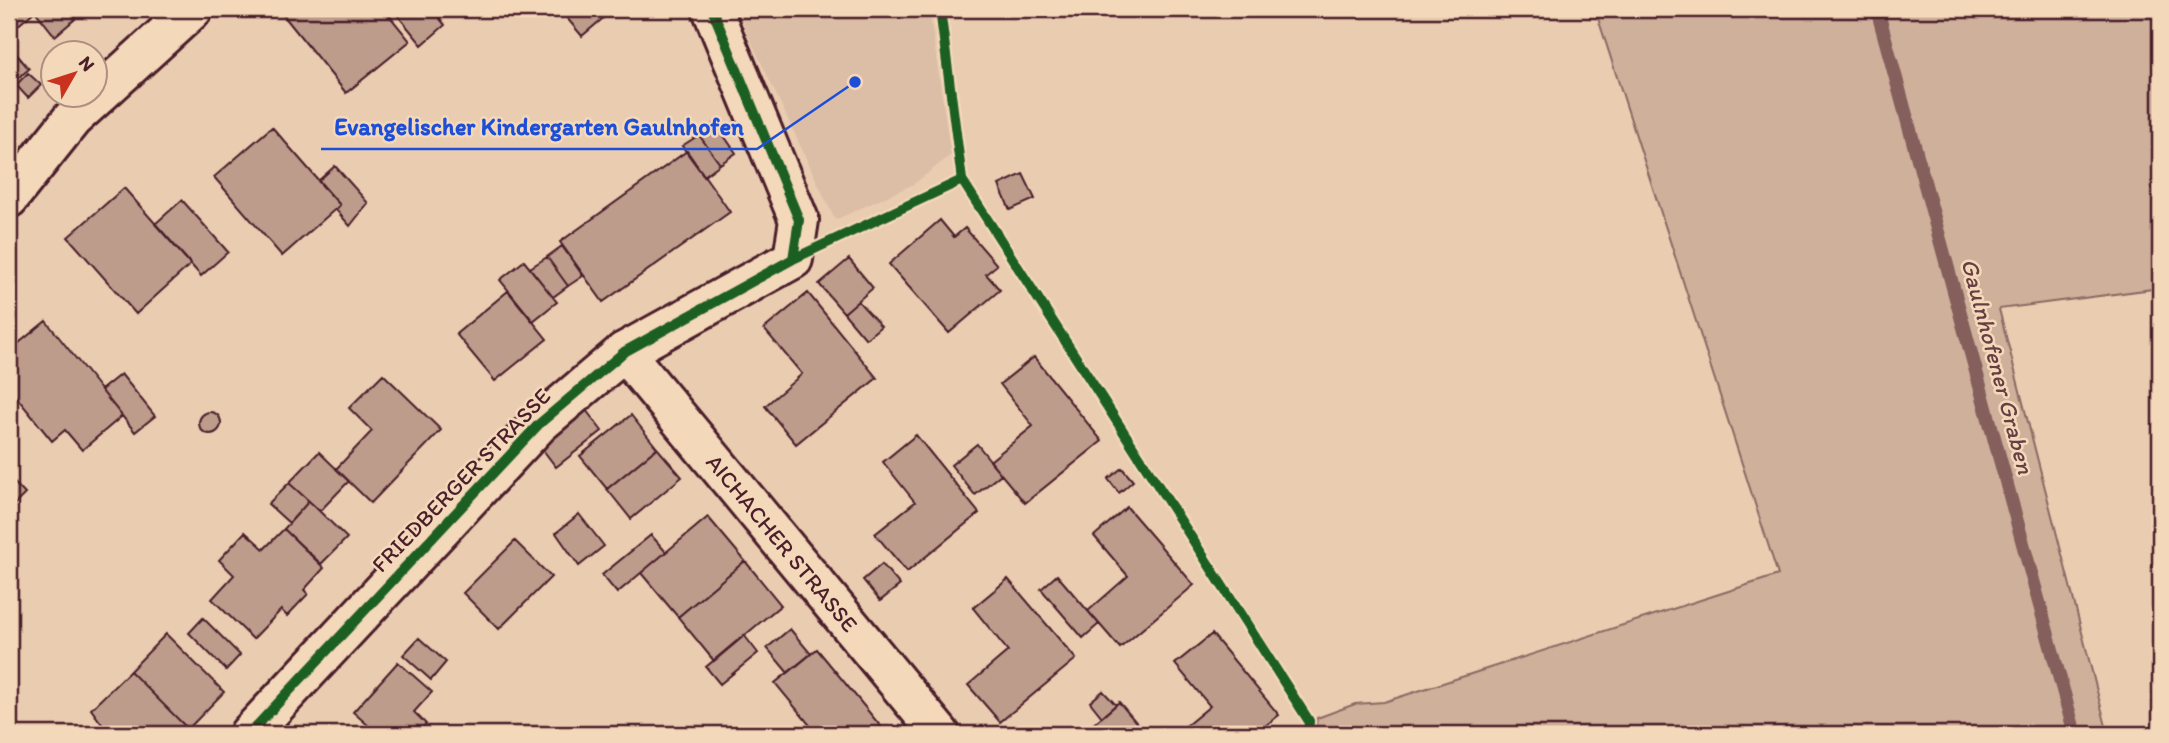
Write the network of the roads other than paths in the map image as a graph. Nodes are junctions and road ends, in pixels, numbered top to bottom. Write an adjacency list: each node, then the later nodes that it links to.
1 (194, 9): 3 (street)
2 (712, 9): 4 (street, FRIEDBERGER STRASSE)
3 (9, 198)
4 (624, 352): 5 (street, FRIEDBERGER STRASSE); 6 (street, AICHACHER STRASSE)
5 (249, 734)
6 (940, 734)

